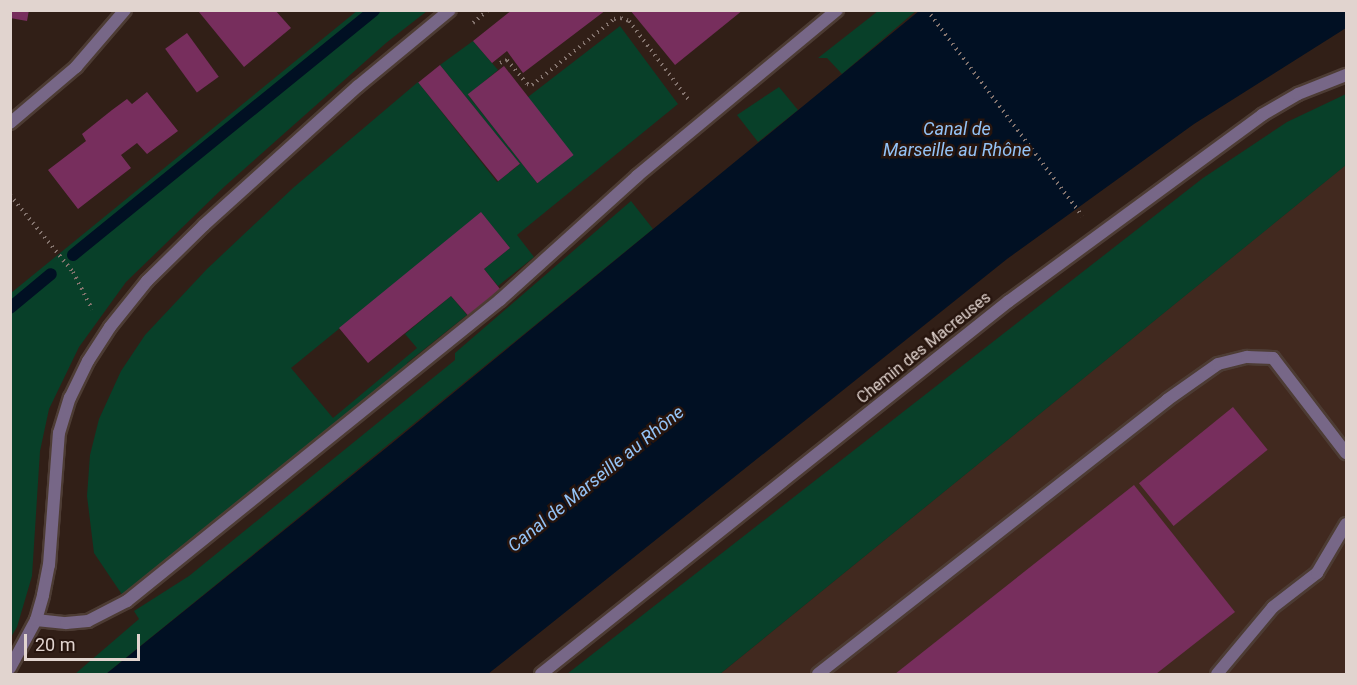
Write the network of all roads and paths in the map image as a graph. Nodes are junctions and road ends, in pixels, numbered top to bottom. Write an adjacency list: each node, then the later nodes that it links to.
1 (125, 10): 10 (street)
2 (450, 10): 16 (street)
3 (488, 10): 6 (path)
4 (837, 10): 9 (street)
5 (927, 10): 12 (path)
6 (465, 29)
7 (500, 63): 9 (path)
8 (1347, 75): 18 (street, Chemin des Macreuses)
9 (705, 121): 16 (street)
10 (10, 123)
11 (10, 195): 13 (path)
12 (1088, 223)
13 (94, 312)
14 (1347, 453): 19 (street)
15 (1347, 524): 20 (street)
16 (36, 620): 17 (street)
17 (10, 668)
18 (541, 675)
19 (818, 675)
20 (1217, 675)

